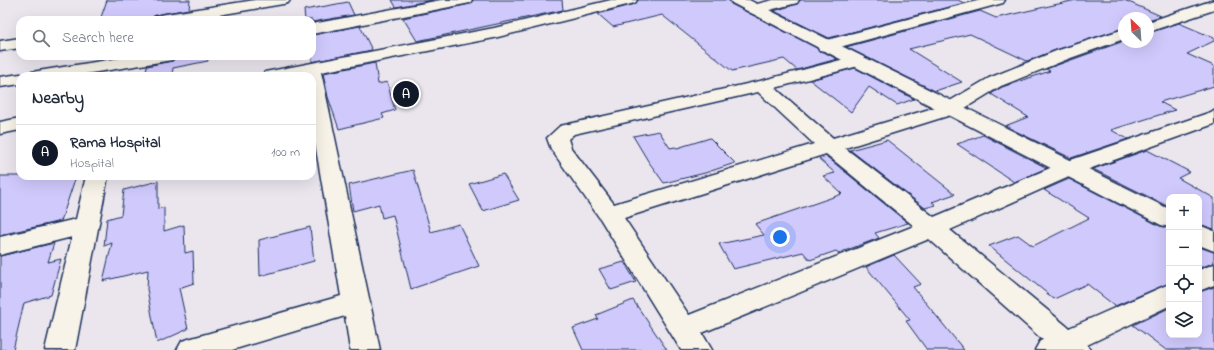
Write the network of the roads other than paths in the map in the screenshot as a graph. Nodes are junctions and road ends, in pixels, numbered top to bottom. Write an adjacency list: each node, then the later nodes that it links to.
1 (283, 0): 8 (street)
2 (466, 0): 11 (street)
3 (630, 0): 18 (street)
4 (792, 0): 6 (street)
5 (998, 0): 15 (street)
6 (745, 4): 15 (street)
7 (1214, 4): 10 (street)
8 (200, 7): 9 (street)
9 (172, 16)
10 (1154, 25)
11 (316, 28)
12 (1118, 36): 26 (street)
13 (16, 44): 14 (street)
14 (0, 46)
15 (825, 46): 17 (street)
16 (140, 60): 19 (street)
17 (856, 61): 24 (street); 26 (street)
18 (311, 68): 20 (street); 21 (street)
19 (64, 72)
20 (291, 72)
21 (312, 72)
22 (16, 80): 23 (street)
23 (0, 82)
24 (762, 86): 30 (street); 33 (street)
25 (316, 94): 43 (street)
26 (950, 109): 30 (street); 31 (street)
27 (1214, 117): 31 (street)
28 (16, 125): 29 (street)
29 (0, 128)
30 (830, 147): 33 (street); 36 (street)
31 (1070, 168): 34 (street); 36 (street)
32 (97, 180): 35 (street)
33 (609, 214): 44 (street)
34 (1166, 217)
35 (87, 225): 39 (street); 46 (street)
36 (932, 228): 44 (street); 45 (street)
37 (1202, 236): 38 (street)
38 (1214, 242)
39 (0, 246)
40 (1214, 274): 41 (street)
41 (1202, 280)
42 (1166, 296): 45 (street)
43 (356, 302): 47 (street); 48 (street)
44 (683, 329): 49 (street)
45 (1063, 347)
46 (60, 350)
47 (192, 350)
48 (365, 350)
49 (697, 350)

